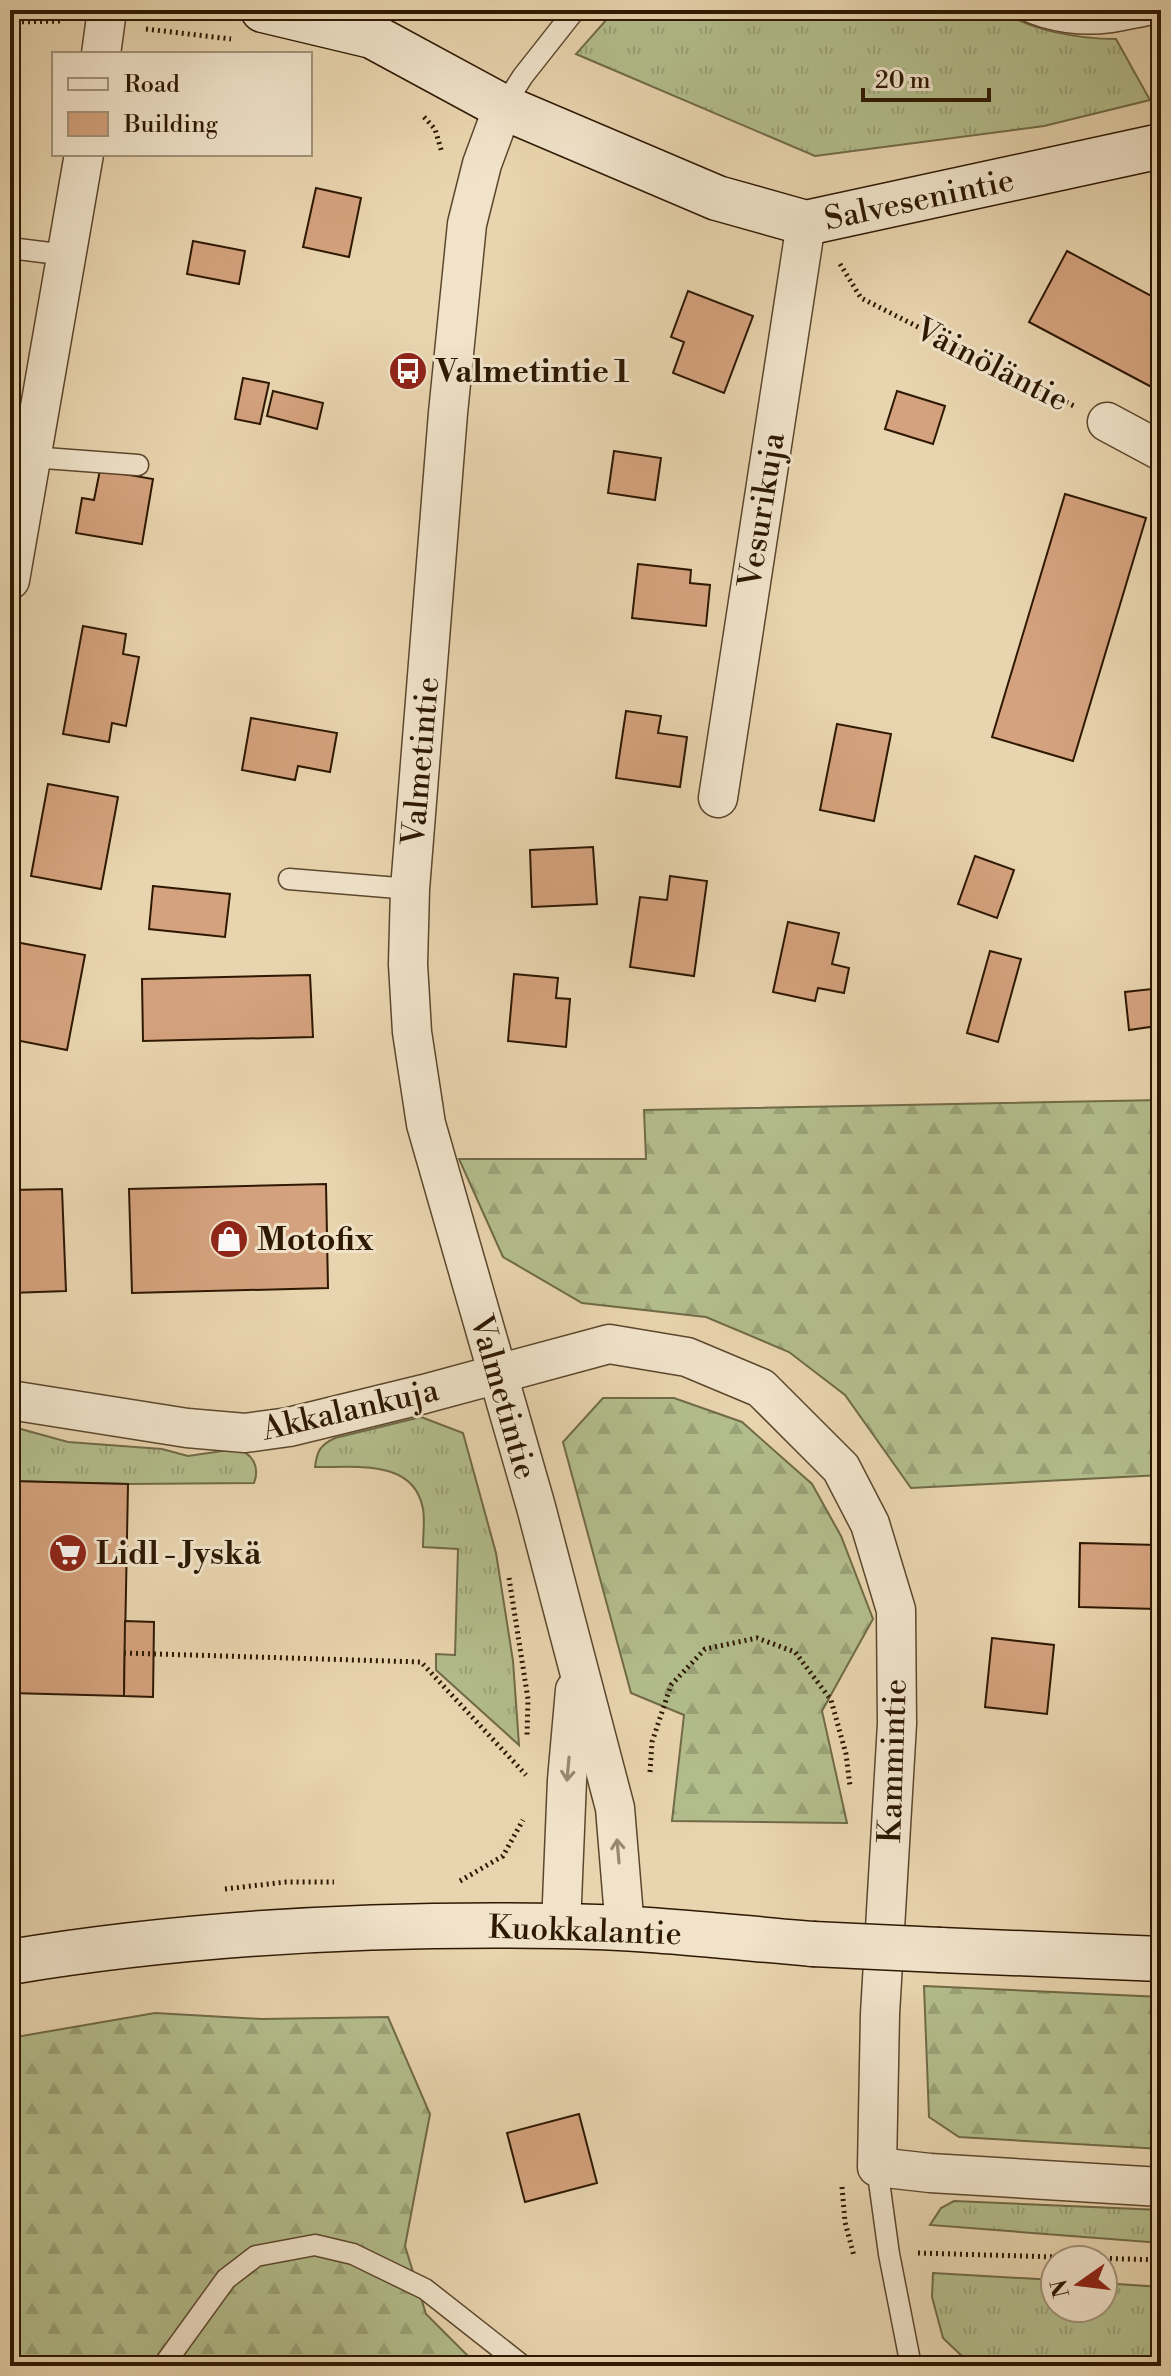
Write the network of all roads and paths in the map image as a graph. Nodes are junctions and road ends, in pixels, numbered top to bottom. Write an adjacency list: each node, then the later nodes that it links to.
1 (575, 10): 7 (lane)
2 (1025, 10): 3 (lane)
3 (1154, 14)
4 (10, 22): 6 (path)
5 (251, 25): 6 (path); 7 (main road)
6 (105, 30)
7 (503, 107): 10 (main road, Salvesenintie); 21 (street, Valmetintie)
8 (1161, 146): 10 (main road, Salvesenintie)
9 (84, 156): 12 (street)
10 (806, 223): 19 (street, Vesurikuja)
11 (10, 248): 12 (lane)
12 (66, 255): 15 (street)
13 (839, 262): 14 (path, Väinöläntie)
14 (1107, 422): 16 (street, Väinöläntie)
15 (25, 440): 17 (lane); 18 (street)
16 (1161, 451)
17 (138, 465)
18 (10, 580)
19 (718, 798)
20 (289, 879): 21 (lane)
21 (410, 889): 22 (street, Valmetintie)
22 (498, 1374): 23 (street, Akkalankuja); 25 (street, Valmetintie); 33 (street, Kammintie)
23 (10, 1400)
24 (124, 1653): 26 (path)
25 (578, 1663): 28 (street, Valmetintie); 29 (street, Valmetintie, one-way to 29)
26 (526, 1775)
27 (852, 1799): 28 (path)
28 (615, 1808): 30 (street, Valmetintie, one-way to 28)
29 (561, 1926): 30 (main road, Kuokkalantie); 32 (main road, Kuokkalantie)
30 (625, 1929): 31 (main road, Kuokkalantie, bridge)
31 (1161, 1959)
32 (10, 1962)
33 (877, 2167): 34 (street); 39 (lane)
34 (1161, 2187)
35 (926, 2253): 36 (path)
36 (1161, 2260)
37 (163, 2366): 38 (lane)
38 (523, 2366)
39 (911, 2366)

